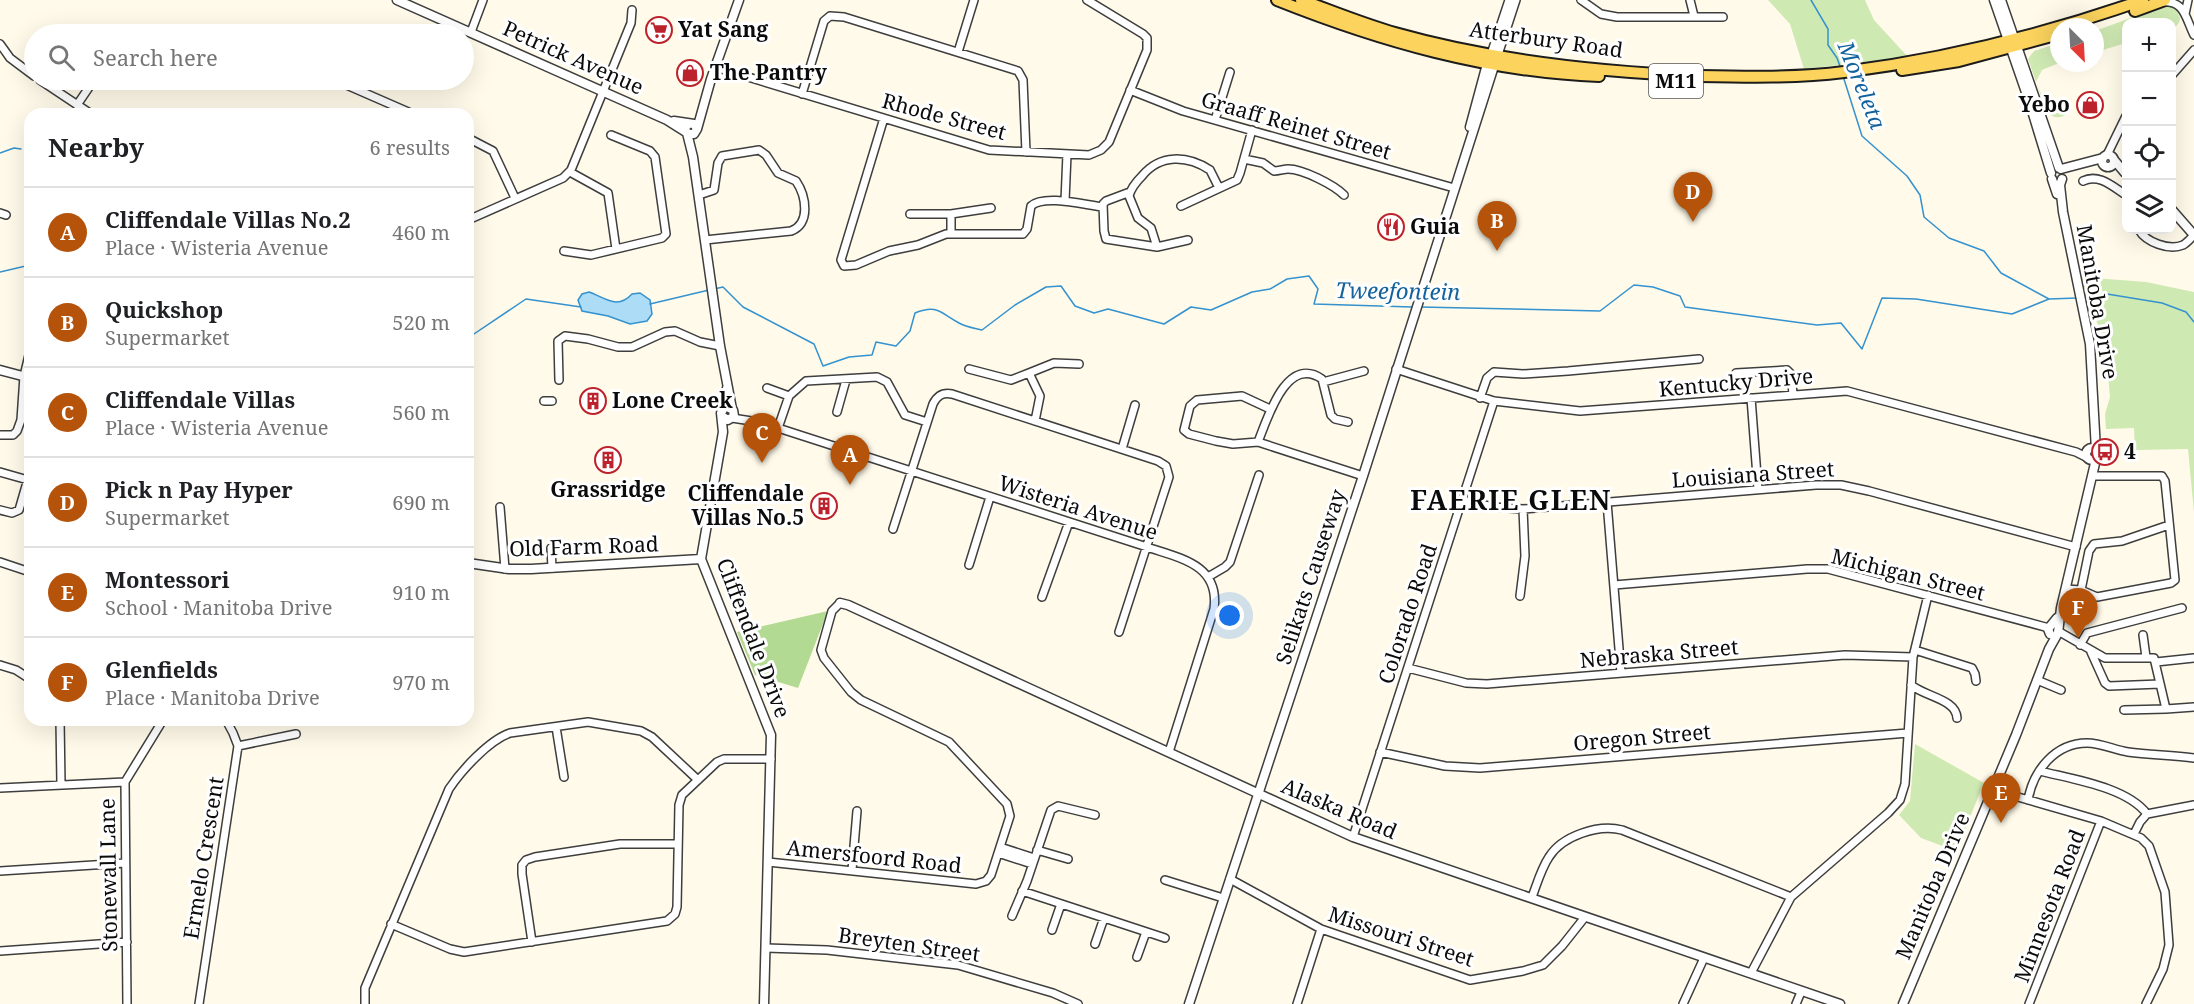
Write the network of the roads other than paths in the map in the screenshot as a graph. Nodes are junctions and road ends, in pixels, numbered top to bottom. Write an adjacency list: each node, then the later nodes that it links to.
1 (398, 0): 22 (street, Petrick Avenue)
2 (483, 0): 23 (street)
3 (739, 0): 32 (street)
4 (974, 0): 30 (street)
5 (1087, 0): 39 (street, Rhode Street)
6 (1277, 0): 16 (main road, Atterbury Road / M11)
7 (1509, 0): 31 (street, Selikats Causeway)
8 (1516, 0): 31 (street, Selikats Causeway)
9 (1581, 0): 19 (street)
10 (1690, 0): 19 (street)
11 (1994, 0): 28 (street)
12 (2001, 0): 28 (street)
13 (2143, 0): 28 (main road, Atterbury Road / M11)
14 (2188, 0): 18 (street)
15 (2162, 1): 18 (street); 21 (main road)
16 (1293, 2): 31 (main road, Atterbury Road / M11)
17 (632, 10): 40 (street)
18 (2185, 14): 25 (street)
19 (1694, 16): 20 (street)
20 (1724, 17)
21 (2104, 20)
22 (453, 24)
23 (474, 24)
24 (474, 33): 40 (street, Petrick Avenue)
25 (2194, 34)
26 (2050, 36): 28 (main road, Atterbury Road / M11)
27 (0, 44): 33 (street)
28 (2012, 44): 31 (main road, Atterbury Road / M11); 58 (street, Manitoba Drive)
29 (2194, 50): 35 (street)
30 (958, 52): 41 (street); 52 (street)
31 (1492, 60): 61 (street, Selikats Causeway)
32 (715, 67): 41 (street, Rhode Street); 48 (street)
33 (24, 68)
34 (1230, 72): 46 (street)
35 (2175, 72)
36 (55, 90): 42 (street)
37 (87, 90): 42 (street)
38 (358, 90): 44 (street)
39 (1130, 90): 46 (street, Graaff Reinet Street); 53 (street, Rhode Street)
40 (604, 92): 48 (street, Petrick Avenue); 57 (street)
41 (802, 93): 45 (street, Rhode Street)
42 (77, 105): 43 (street)
43 (82, 108)
44 (399, 108)
45 (884, 118): 52 (street, Rhode Street); 75 (street)
46 (1215, 120): 49 (street, Graaff Reinet Street)
47 (2123, 126): 55 (street)
48 (690, 129): 64 (street)
49 (1252, 130): 54 (street); 61 (street, Graaff Reinet Street)
50 (611, 135): 81 (street)
51 (474, 141): 66 (street)
52 (1026, 152): 53 (street, Rhode Street)
53 (1067, 154): 67 (street)
54 (1244, 159): 60 (street); 65 (street)
55 (2109, 160): 56 (street); 58 (street)
56 (2122, 171)
57 (570, 172): 66 (street); 81 (street)
58 (2058, 174): 117 (street, Manitoba Drive)
59 (2083, 182): 63 (street)
60 (1219, 188): 62 (street); 68 (street)
61 (1454, 188): 87 (street, Selikats Causeway)
62 (1130, 192): 69 (street); 80 (street)
63 (2122, 192)
64 (699, 195): 78 (street); 78 (street)
65 (1344, 195)
66 (515, 198): 74 (street)
67 (1065, 201): 69 (street); 75 (street)
68 (1181, 206)
69 (1103, 207): 80 (street)
70 (991, 208): 72 (street)
71 (910, 214): 72 (street)
72 (951, 214): 75 (street)
73 (2176, 215): 77 (street)
74 (474, 217)
75 (951, 234)
76 (2143, 234): 77 (street)
77 (2194, 235)
78 (705, 240): 83 (street)
79 (1188, 240): 80 (street)
80 (1157, 247)
81 (616, 249): 82 (street)
82 (564, 251)
83 (720, 346): 93 (street); 109 (street)
84 (1699, 359): 100 (street)
85 (1079, 364): 90 (street)
86 (969, 369): 90 (street)
87 (1396, 369): 100 (street, Kentucky Drive); 121 (street, Selikats Causeway)
88 (0, 370): 92 (street)
89 (1364, 371): 95 (street)
90 (1029, 373): 110 (street)
91 (1736, 373): 98 (street)
92 (24, 376)
93 (558, 380)
94 (846, 380): 99 (street); 108 (street); 111 (street)
95 (1323, 382): 107 (street); 112 (street)
96 (767, 388): 99 (street)
97 (24, 389): 106 (street)
98 (1793, 394): 101 (street, Kentucky Drive); 117 (street, Kentucky Drive)
99 (789, 396): 113 (street)
100 (1480, 398): 104 (street, Kentucky Drive)
101 (1751, 398): 104 (street, Kentucky Drive); 124 (street)
102 (544, 400): 103 (street)
103 (552, 401)
104 (1494, 401): 127 (street, Colorado Road)
105 (1135, 405): 116 (street)
106 (22, 409): 114 (street)
107 (1270, 409): 115 (street); 115 (street)
108 (837, 412)
109 (729, 414): 113 (street, Wisteria Avenue); 138 (street, Cliffendale Drive)
110 (1035, 421): 111 (street); 116 (street)
111 (927, 422): 118 (street)
112 (1348, 422)
113 (778, 428): 118 (street, Wisteria Avenue)
114 (0, 435)
115 (1258, 442): 121 (street)
116 (1122, 449): 135 (street)
117 (2090, 454): 122 (street, Manitoba Drive)
118 (911, 471): 126 (street, Wisteria Avenue); 134 (street)
119 (0, 472): 123 (street)
120 (1258, 475): 145 (street)
121 (1363, 476): 194 (street, Selikats Causeway)
122 (2092, 476): 133 (street); 136 (street, Manitoba Drive)
123 (24, 479)
124 (1758, 489): 128 (street, Louisiana Street); 136 (street, Louisiana Street)
125 (24, 491): 131 (street)
126 (990, 497): 132 (street, Wisteria Avenue); 141 (street)
127 (1462, 500): 130 (street, Louisiana Street); 164 (street, Colorado Road)
128 (1607, 502): 130 (street, Louisiana Street); 146 (street)
129 (500, 507): 142 (street)
130 (1523, 509): 149 (street)
131 (0, 510)
132 (1069, 522): 135 (street, Wisteria Avenue); 151 (street)
133 (2169, 525): 148 (street); 148 (street)
134 (893, 529)
135 (1146, 547): 145 (street, Wisteria Avenue); 155 (street)
136 (2076, 547): 147 (street, Manitoba Drive)
137 (551, 548): 143 (street)
138 (701, 559): 143 (street, Old Farm Road); 186 (street, Cliffendale Drive)
139 (0, 562): 144 (street)
140 (474, 565): 142 (street, Old Farm Road)
141 (969, 565)
142 (505, 568): 143 (street, Old Farm Road)
143 (552, 568)
144 (24, 569)
145 (1208, 577): 183 (street)
146 (1614, 585): 150 (street, Michigan Street); 165 (street)
147 (2066, 589): 148 (street); 154 (street, Manitoba Drive)
148 (2081, 590)
149 (1520, 596)
150 (1928, 596): 154 (street, Michigan Street); 159 (street)
151 (1042, 597)
152 (840, 603): 183 (street, Alaska Road); 204 (street)
153 (2182, 608): 157 (street)
154 (2054, 631): 157 (street, Michigan Street); 167 (street, Manitoba Drive)
155 (1119, 632)
156 (2143, 635): 160 (street)
157 (2080, 645): 158 (street, Michigan Street)
158 (2091, 651): 160 (street, Michigan Street); 169 (street)
159 (1914, 653): 165 (street, Nebraska Street); 168 (street, Nebraska Street); 170 (street)
160 (2146, 657): 162 (street)
161 (2194, 658): 162 (street)
162 (2156, 662): 169 (street)
163 (0, 664): 166 (street)
164 (1408, 668): 165 (street, Nebraska Street); 184 (street, Colorado Road)
165 (1621, 673)
166 (24, 675)
167 (2037, 680): 171 (street); 193 (street, Manitoba Drive)
168 (1976, 681)
169 (2160, 684): 173 (street)
170 (1911, 685): 175 (street); 180 (street)
171 (2061, 690)
172 (2194, 707): 173 (street)
173 (2166, 709): 174 (street)
174 (2124, 710)
175 (1957, 718)
176 (60, 726): 191 (street)
177 (159, 726): 190 (street, Stonewall Lane)
178 (229, 726): 182 (street)
179 (555, 727): 188 (street); 189 (street); 222 (street)
180 (1908, 733): 184 (street, Oregon Street); 216 (street)
181 (296, 734): 182 (street)
182 (238, 746): 237 (street, Ermelo Crescent)
183 (1169, 752): 194 (street, Alaska Road)
184 (1380, 752): 202 (street, Colorado Road)
185 (2194, 758): 187 (street)
186 (771, 759): 189 (street); 208 (street, Cliffendale Drive)
187 (2040, 771): 195 (street); 198 (street)
188 (564, 777)
189 (698, 780): 203 (street)
190 (125, 782): 191 (street); 209 (street, Stonewall Lane)
191 (61, 784): 192 (street)
192 (0, 788)
193 (1994, 790): 195 (street); 246 (street, Manitoba Drive)
194 (1258, 794): 202 (street, Alaska Road); 212 (street, Selikats Causeway)
195 (2028, 800): 200 (street)
196 (2194, 805): 198 (street)
197 (857, 811): 210 (street)
198 (2147, 814): 201 (street)
199 (1095, 815): 205 (street)
200 (2101, 821): 201 (street); 247 (street, Minnesota Road)
201 (2134, 834): 248 (street)
202 (1353, 837): 215 (street, Alaska Road)
203 (678, 844): 228 (street); 228 (street)
204 (999, 850): 207 (street); 210 (street, Amersfoord Road)
205 (1037, 850): 206 (street); 207 (street)
206 (1068, 859)
207 (1033, 861): 214 (street)
208 (768, 862): 210 (street, Amersfoord Road); 230 (street, Cliffendale Drive)
209 (125, 863): 211 (street); 227 (street, Stonewall Lane)
210 (852, 870)
211 (0, 871)
212 (1230, 879): 217 (street, Selikats Causeway); 223 (street, Missouri Street)
213 (1165, 880): 217 (street)
214 (1022, 891): 218 (street); 219 (street)
215 (1532, 897): 216 (street); 220 (street, Alaska Road)
216 (1791, 897): 234 (street)
217 (1223, 898): 241 (street, Selikats Causeway)
218 (1061, 904): 221 (street); 224 (street)
219 (1012, 916)
220 (1585, 917): 223 (street, Missouri Street); 233 (street, Alaska Road)
221 (1104, 918): 225 (street); 229 (street)
222 (391, 924): 228 (street); 238 (street)
223 (1321, 929): 242 (street)
224 (1052, 930)
225 (1146, 932): 226 (street); 232 (street)
226 (1166, 938)
227 (127, 942): 231 (street); 236 (street, Stonewall Lane)
228 (532, 942)
229 (1095, 944)
230 (766, 948): 239 (street, Cliffendale Drive); 240 (street, Breyten Street)
231 (0, 951)
232 (1137, 957)
233 (1704, 958): 234 (street, Alaska Road); 243 (street)
234 (1751, 973): 235 (street, Alaska Road)
235 (1802, 992): 244 (street); 245 (street, Alaska Road)
236 (127, 1004)
237 (199, 1004)
238 (365, 1004)
239 (764, 1004)
240 (1078, 1004)
241 (1190, 1004)
242 (1296, 1004)
243 (1683, 1004)
244 (1796, 1004)
245 (1840, 1004)
246 (1902, 1004)
247 (2029, 1004)
248 (2146, 1004)

